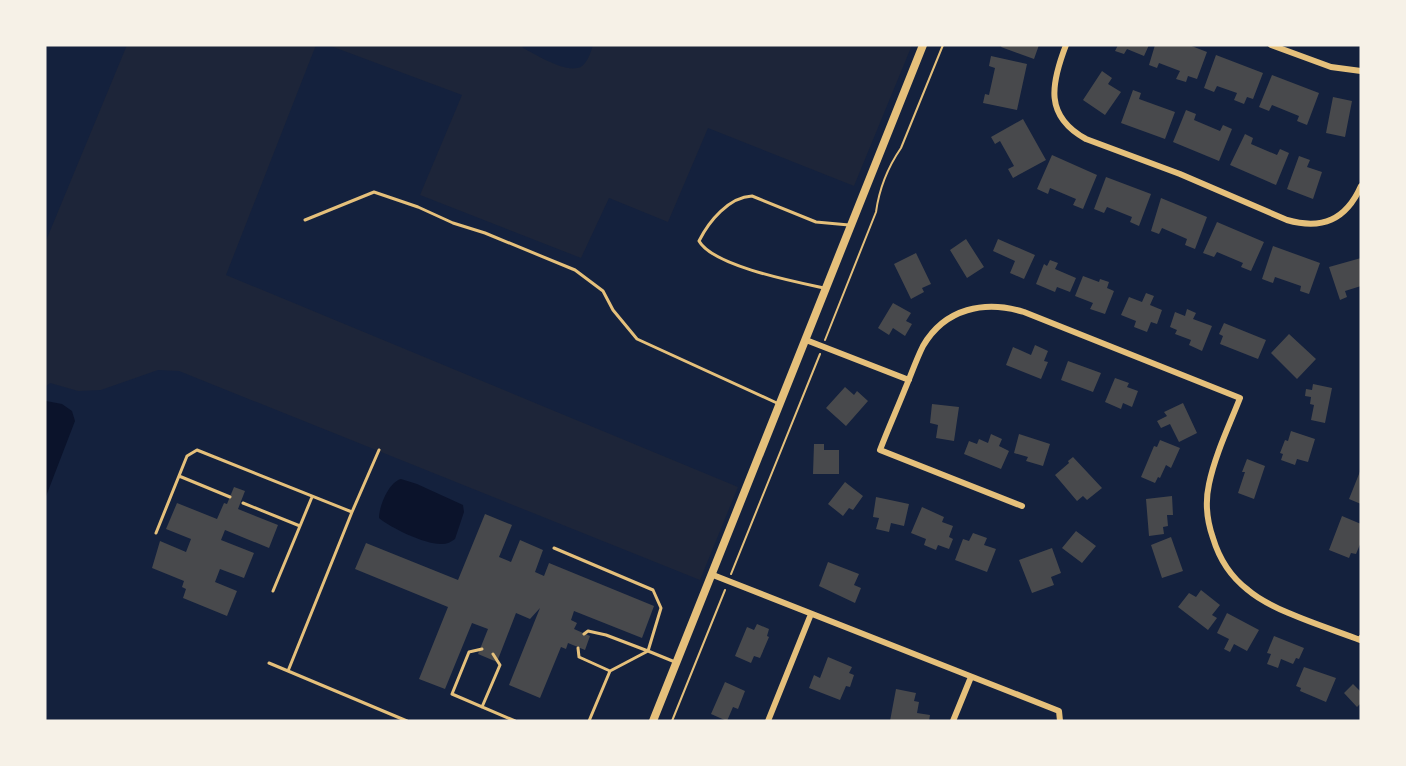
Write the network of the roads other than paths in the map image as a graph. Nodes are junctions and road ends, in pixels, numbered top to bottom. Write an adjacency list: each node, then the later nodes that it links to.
1 (923, 45): 7 (street)
2 (1066, 45): 5 (street)
3 (1270, 45): 4 (street)
4 (1361, 71)
5 (1361, 186)
6 (304, 220): 11 (lane)
7 (851, 225): 8 (street); 8 (lane)
8 (826, 289): 9 (street)
9 (806, 340): 10 (street); 11 (street)
10 (909, 380): 17 (street); 26 (street)
11 (780, 405): 22 (street)
12 (379, 450): 18 (lane)
13 (179, 476): 14 (lane); 15 (lane); 20 (lane)
14 (230, 497)
15 (312, 497): 18 (lane); 19 (lane)
16 (243, 502): 19 (lane)
17 (1022, 506)
18 (352, 512): 33 (lane)
19 (300, 526): 23 (lane)
20 (156, 534)
21 (554, 548): 29 (lane)
22 (713, 575): 24 (street); 32 (street)
23 (273, 591)
24 (811, 614): 35 (street); 41 (street)
25 (584, 633): 29 (lane)
26 (1361, 638)
27 (578, 648): 34 (lane)
28 (482, 649): 36 (lane)
29 (648, 651): 32 (lane); 34 (lane)
30 (494, 654): 36 (lane)
31 (269, 663): 33 (lane)
32 (677, 663): 40 (street)
33 (288, 671): 37 (lane)
34 (610, 671): 39 (lane)
35 (971, 677): 42 (street); 43 (street)
36 (482, 707): 38 (lane)
37 (407, 721)
38 (515, 721)
39 (589, 721)
40 (653, 721)
41 (768, 721)
42 (953, 721)
43 (1060, 721)

